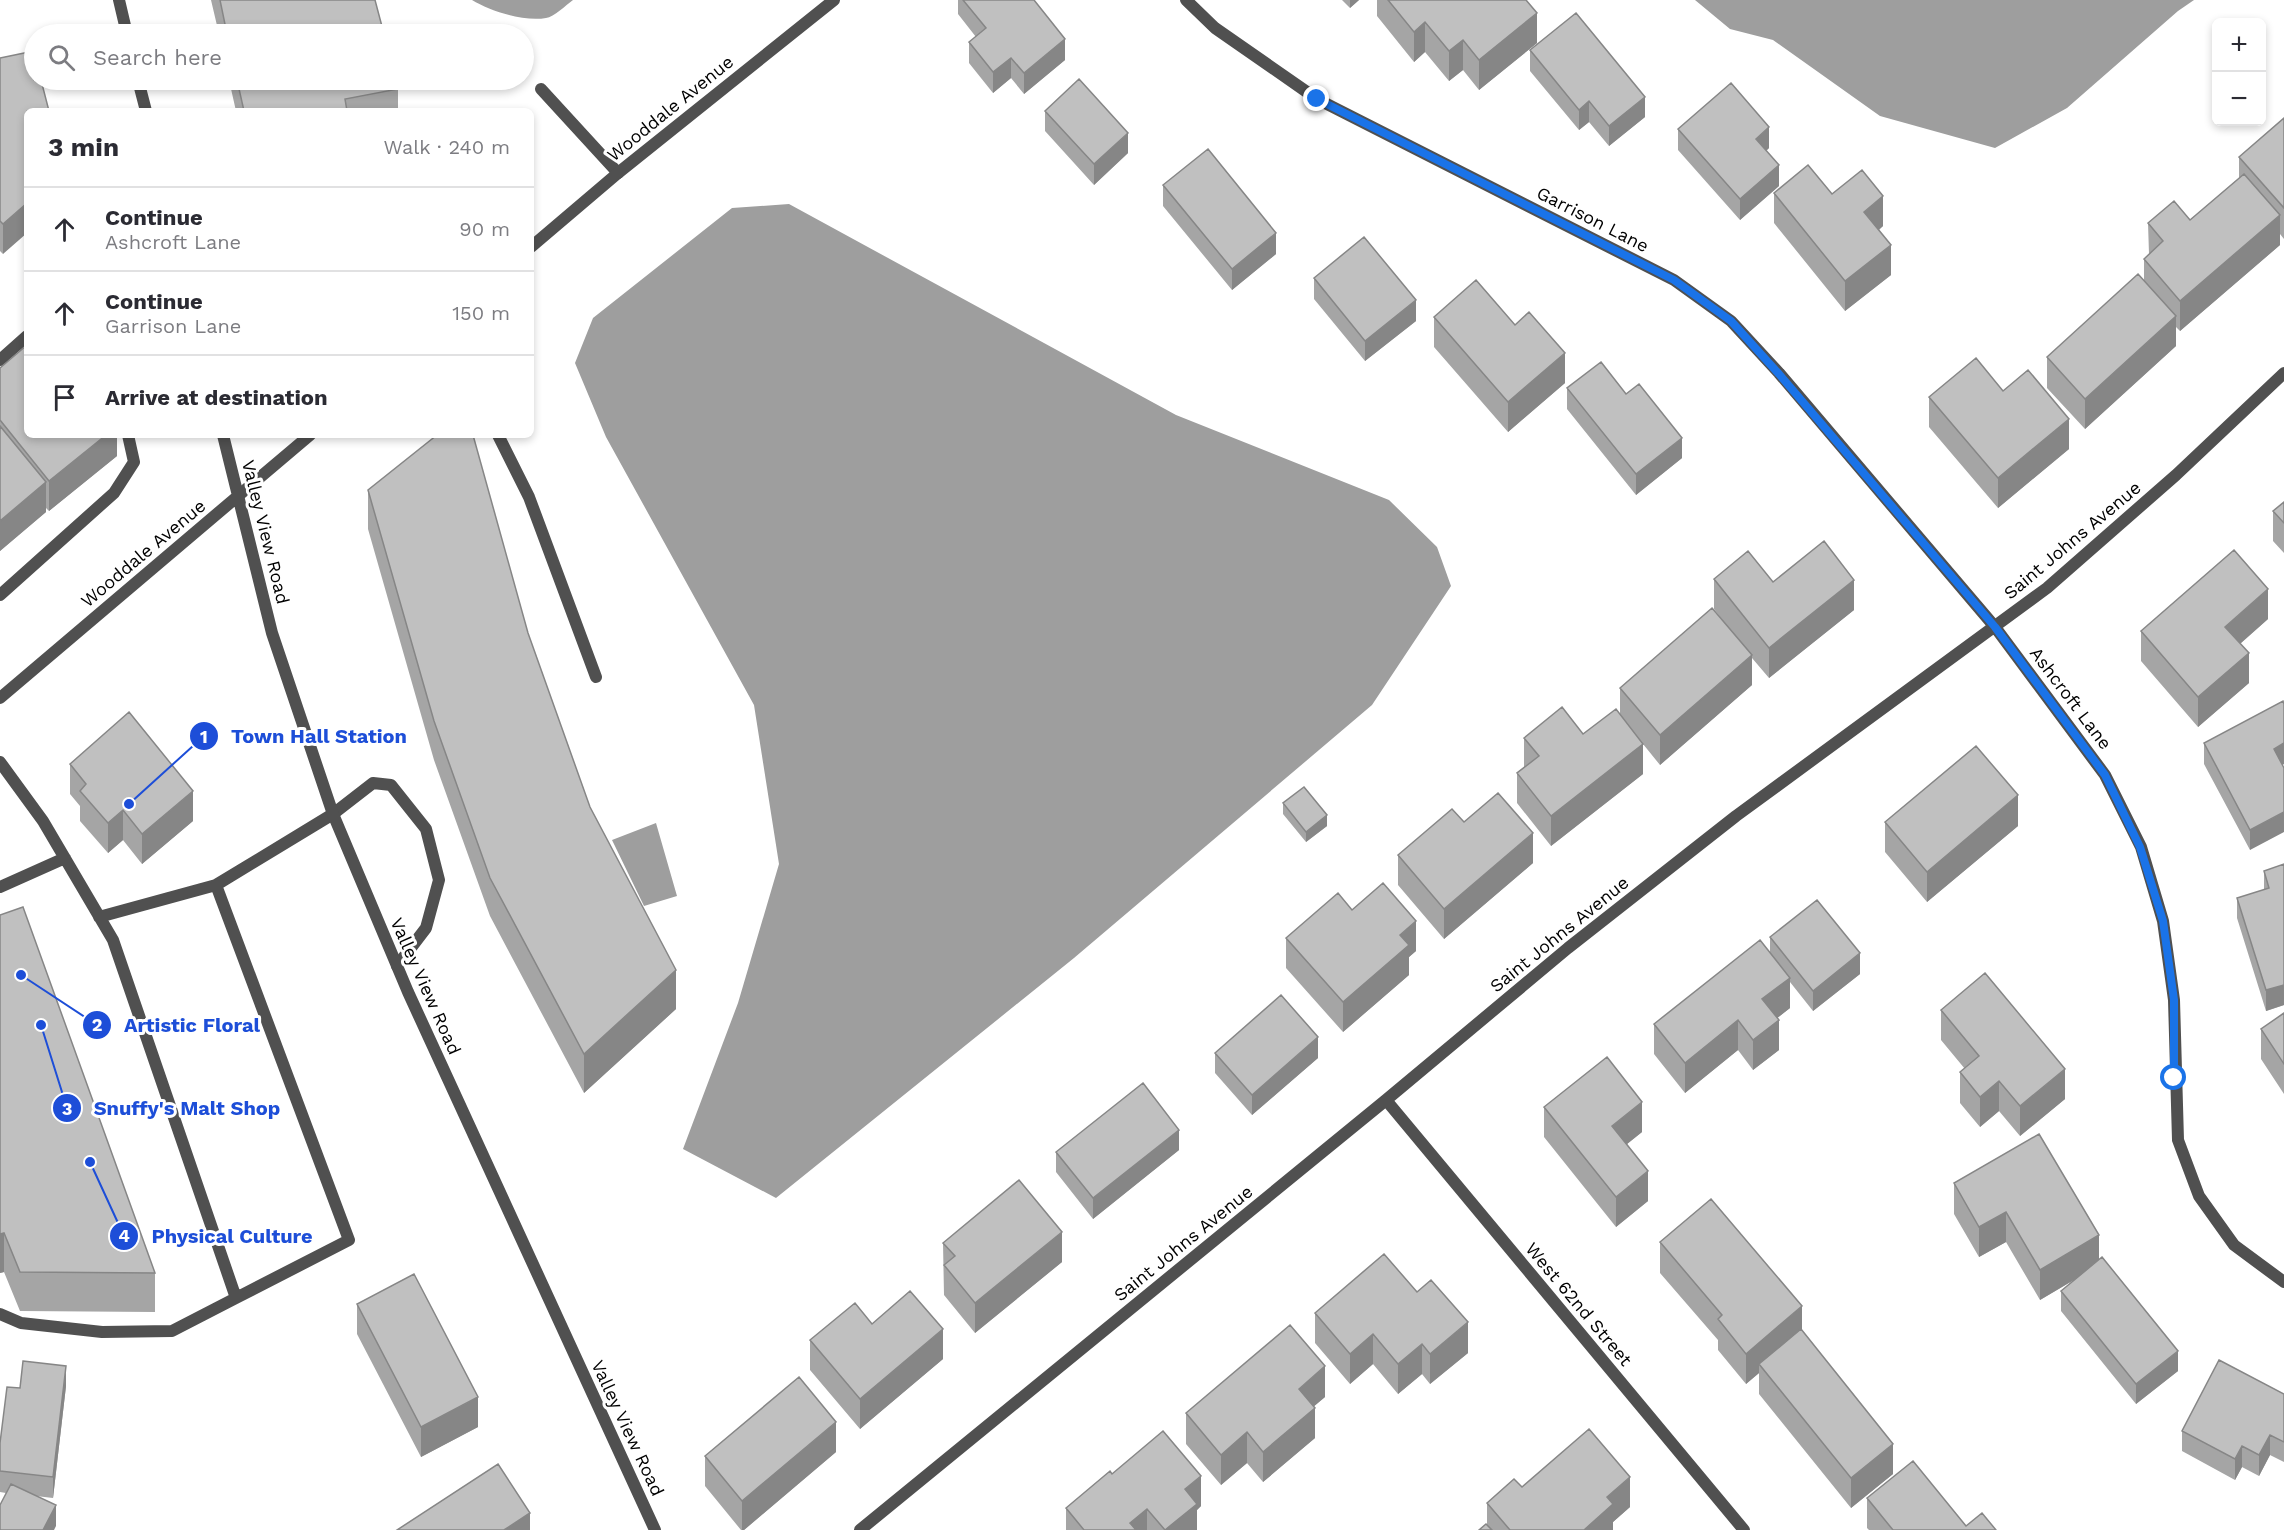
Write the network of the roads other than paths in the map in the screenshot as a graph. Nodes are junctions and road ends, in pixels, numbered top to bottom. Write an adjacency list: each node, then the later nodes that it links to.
1 (119, 0): 4 (street)
2 (834, 0): 8 (street, Wooddale Avenue)
3 (1185, 0): 19 (street, Garrison Lane)
4 (125, 24)
5 (541, 88): 8 (street)
6 (141, 90): 7 (street)
7 (145, 108)
8 (618, 173): 9 (street, Wooddale Avenue)
9 (534, 243)
10 (24, 339): 11 (street)
11 (0, 360)
12 (2284, 373): 19 (street, Saint Johns Avenue)
13 (129, 438): 18 (street)
14 (225, 438): 17 (street, Valley View Road)
15 (306, 438): 17 (street, Wooddale Avenue)
16 (500, 438): 20 (street)
17 (238, 496): 21 (street, Wooddale Avenue); 23 (street, Valley View Road)
18 (0, 595)
19 (1995, 627): 29 (street, Saint Johns Avenue); 30 (street, Ashcroft Lane)
20 (596, 677)
21 (0, 698)
22 (0, 762): 24 (street)
23 (333, 814): 25 (street); 28 (street, Valley View Road); 28 (street)
24 (65, 858): 26 (street); 27 (street)
25 (216, 885): 27 (street); 31 (street)
26 (0, 887)
27 (99, 917): 31 (street)
28 (397, 966): 33 (street, Valley View Road)
29 (1386, 1100): 34 (street, Saint Johns Avenue); 35 (street, West 62nd Street)
30 (2284, 1282)
31 (236, 1298): 32 (street)
32 (0, 1314)
33 (655, 1530)
34 (860, 1530)
35 (1744, 1530)

